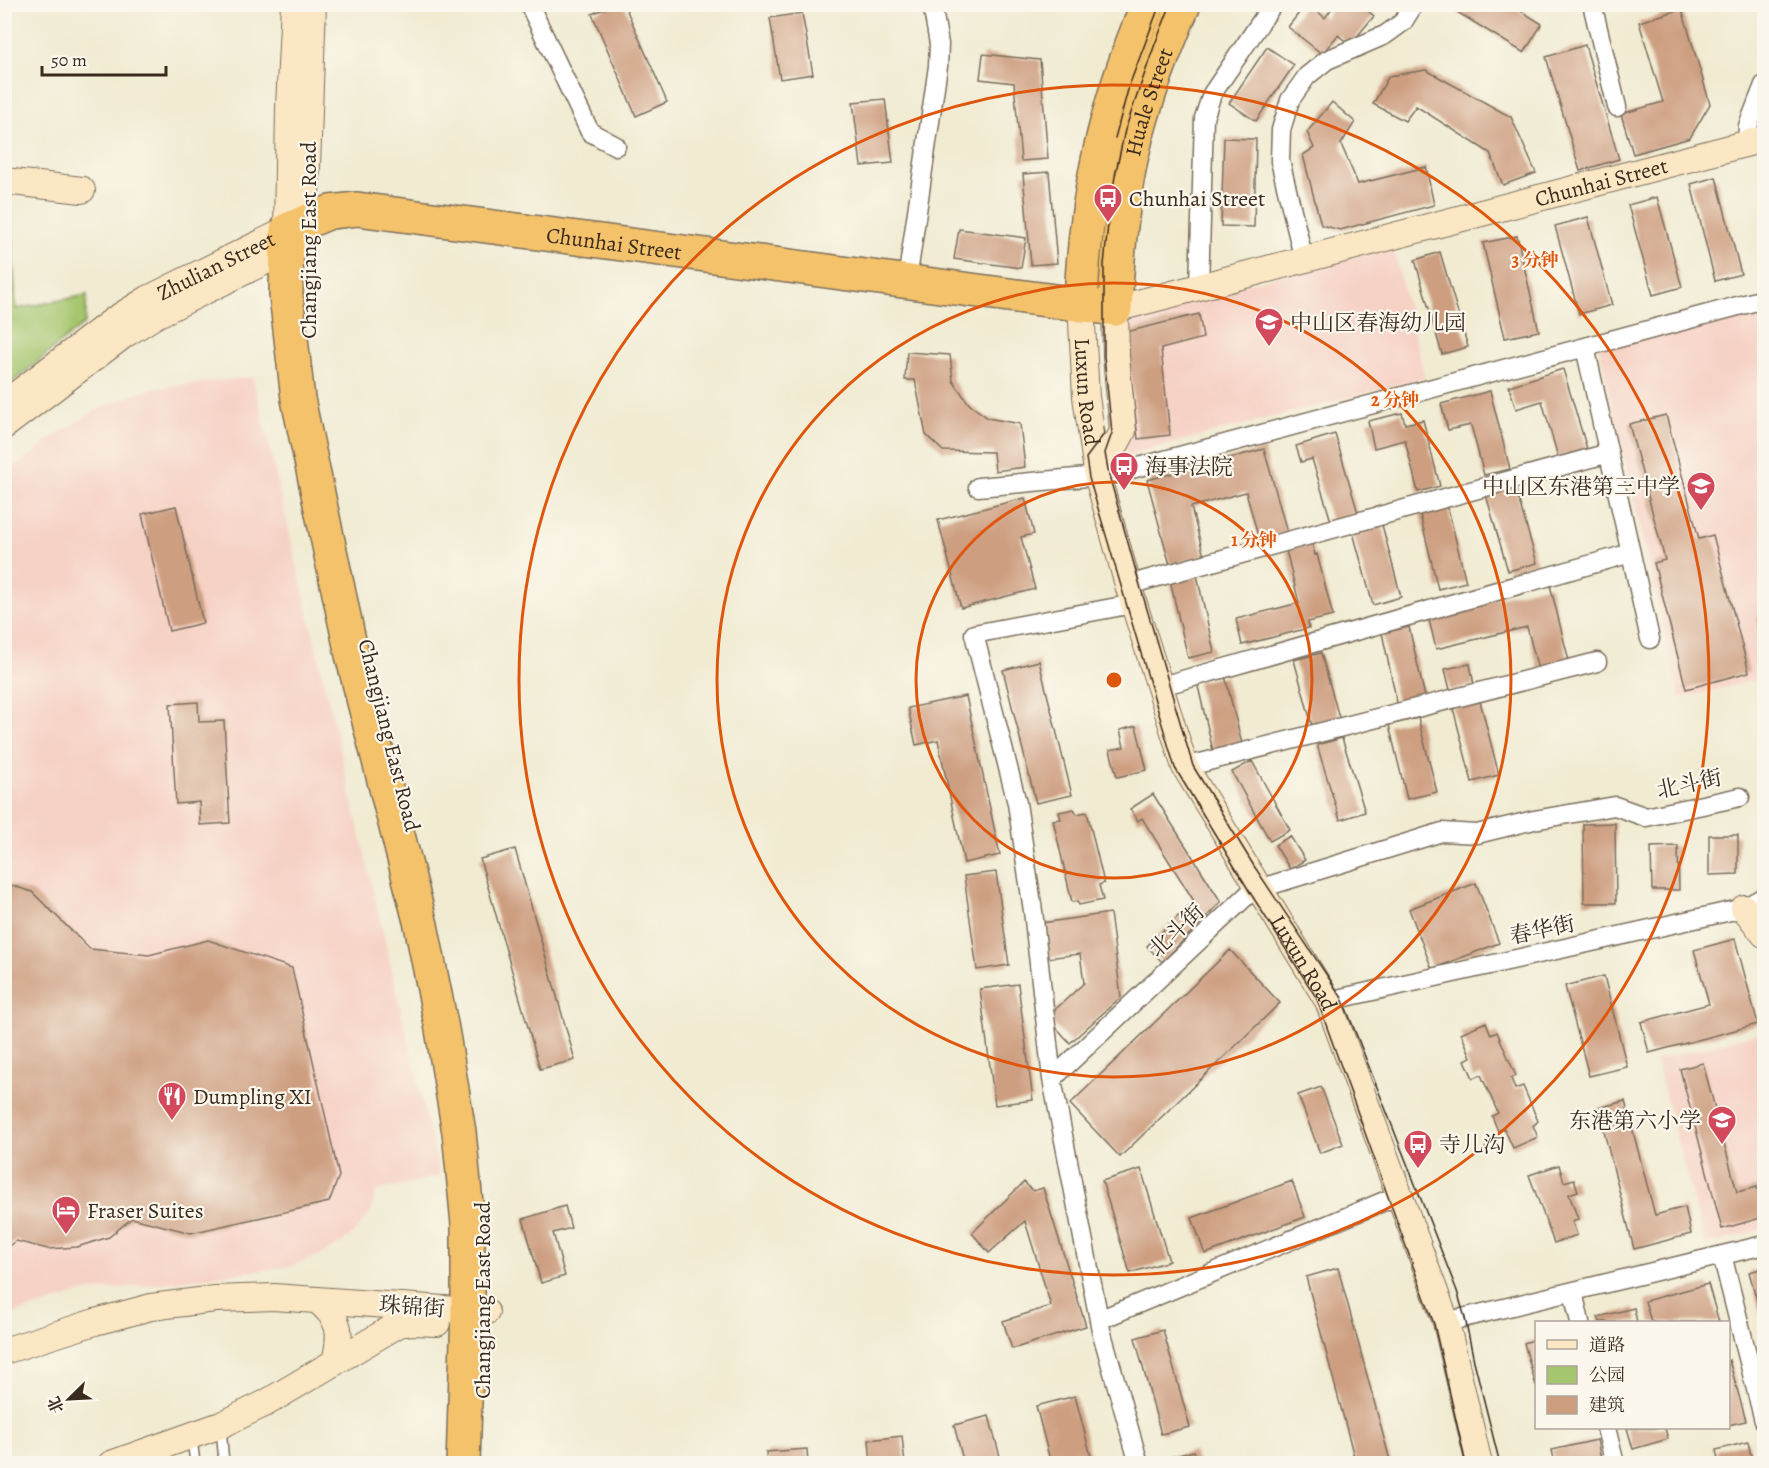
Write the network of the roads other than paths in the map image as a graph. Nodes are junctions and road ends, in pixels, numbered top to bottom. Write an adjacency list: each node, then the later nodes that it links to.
1 (294, 4): 16 (main road, Changjiang East Road)
2 (313, 4): 16 (main road, Changjiang East Road)
3 (529, 4): 13 (street)
4 (932, 4): 18 (street)
5 (1148, 4): 21 (highway, Huale Street)
6 (1184, 4): 22 (highway, Huale Street)
7 (1273, 4): 19 (street)
8 (1414, 4): 17 (street)
9 (1592, 4): 11 (street)
10 (1764, 85): 12 (street)
11 (1617, 107)
12 (1756, 142): 17 (main road, Chunhai Street)
13 (616, 146)
14 (4, 182): 15 (main road)
15 (82, 190)
16 (293, 234): 18 (highway, Chunhai Street); 24 (main road, Zhulian Street); 25 (main road, Zhulian Street); 46 (highway, Changjiang East Road)
17 (1304, 260): 19 (main road, Chunhai Street)
18 (907, 282): 21 (highway, Chunhai Street)
19 (1199, 287): 22 (main road, Chunhai Street)
20 (1764, 299): 23 (street)
21 (1081, 305): 22 (highway, Chunhai Street); 27 (main road, Luxun Road)
22 (1115, 309): 27 (main road, Luxun Road)
23 (1585, 347): 26 (street); 27 (street)
24 (4, 404)
25 (4, 426)
26 (1609, 453): 29 (street); 30 (street)
27 (1098, 477): 28 (street); 30 (main road, Luxun Road)
28 (978, 487)
29 (1631, 553): 31 (street); 33 (street)
30 (1131, 595): 33 (main road, Luxun Road); 40 (street)
31 (1650, 639)
32 (1597, 663): 34 (street)
33 (1158, 687): 34 (main road, Luxun Road)
34 (1185, 767): 36 (main road, Luxun Road)
35 (1740, 797): 36 (street, 北斗街)
36 (1257, 886): 39 (main road, Luxun Road); 40 (street, 北斗街)
37 (1754, 903): 38 (main road); 39 (street, 春华街)
38 (1764, 934)
39 (1328, 1000): 41 (main road, Luxun Road)
40 (1052, 1079): 47 (street)
41 (1399, 1195): 47 (street); 49 (main road, Luxun Road)
42 (1764, 1245): 43 (street)
43 (1722, 1255): 44 (street); 52 (street)
44 (1573, 1292): 48 (street); 49 (street)
45 (317, 1300): 46 (main road, 珠锦街); 50 (main road, 珠锦街); 51 (main road)
46 (474, 1316): 51 (main road, 珠锦街); 59 (highway, Changjiang East Road); 60 (highway, Changjiang East Road)
47 (1099, 1320): 61 (street)
48 (1580, 1321)
49 (1446, 1322): 62 (main road, Luxun Road)
50 (4, 1351)
51 (335, 1362): 53 (main road, 珠锦街)
52 (1764, 1416)
53 (221, 1425): 55 (main road, 珠锦街); 58 (lane)
54 (1606, 1429): 63 (street)
55 (192, 1437): 56 (main road, 珠锦街); 57 (lane)
56 (111, 1464)
57 (195, 1464)
58 (224, 1464)
59 (463, 1464)
60 (480, 1464)
61 (1139, 1464)
62 (1479, 1464)
63 (1615, 1464)

